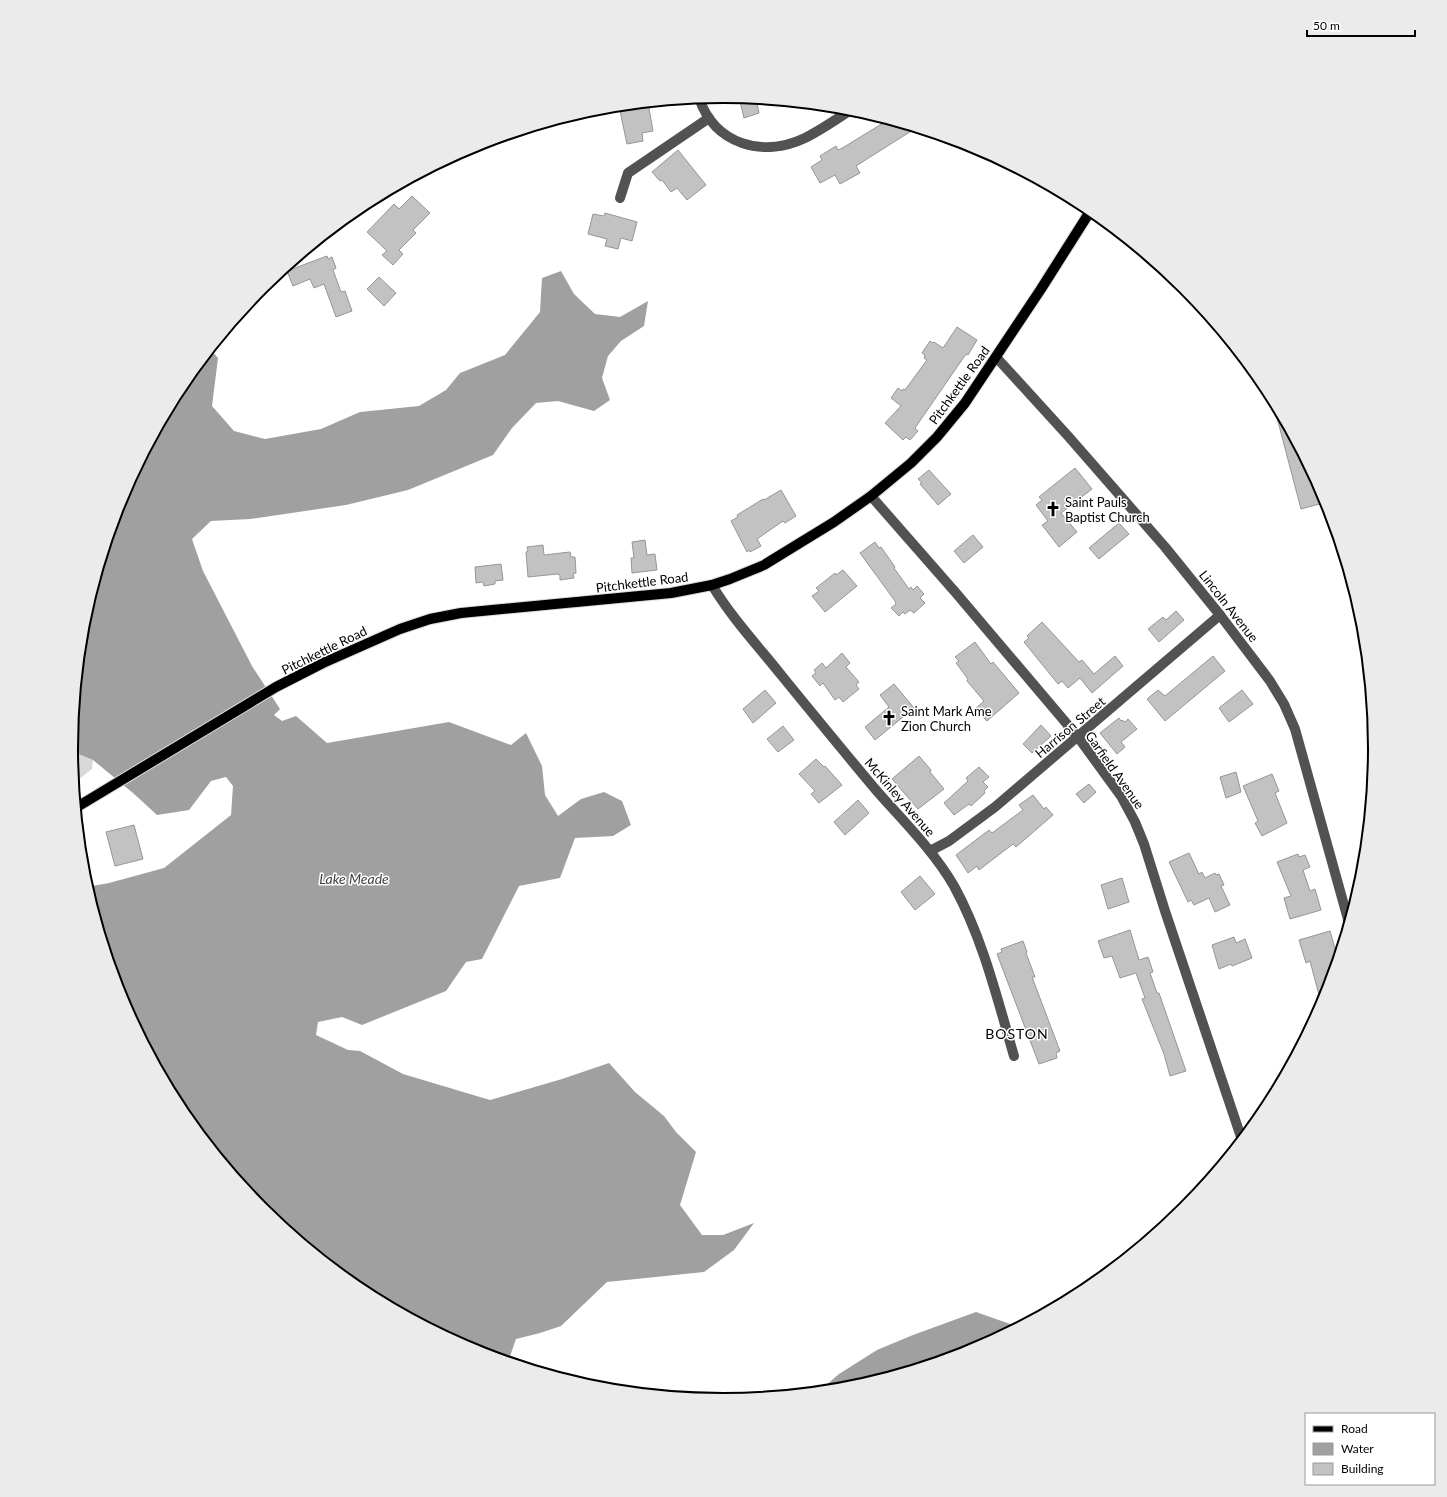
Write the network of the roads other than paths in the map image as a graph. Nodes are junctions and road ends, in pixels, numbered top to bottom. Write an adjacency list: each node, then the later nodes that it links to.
1 (701, 104): 3 (street)
2 (844, 114): 3 (street)
3 (709, 118): 4 (street)
4 (620, 198)
5 (1087, 216): 6 (main road, Pitchkettle Road)
6 (996, 357): 7 (main road, Pitchkettle Road); 9 (street, Lincoln Avenue)
7 (871, 496): 8 (main road, Pitchkettle Road); 10 (street, Garfield Avenue)
8 (712, 585): 11 (main road, Pitchkettle Road); 12 (street, McKinley Avenue)
9 (1220, 615): 10 (street, Harrison Street); 13 (street, Lincoln Avenue)
10 (1078, 737): 12 (street, Harrison Street); 15 (street, Garfield Avenue)
11 (81, 805)
12 (930, 851): 14 (street, McKinley Avenue)
13 (1347, 916)
14 (1014, 1056)
15 (1240, 1135)

